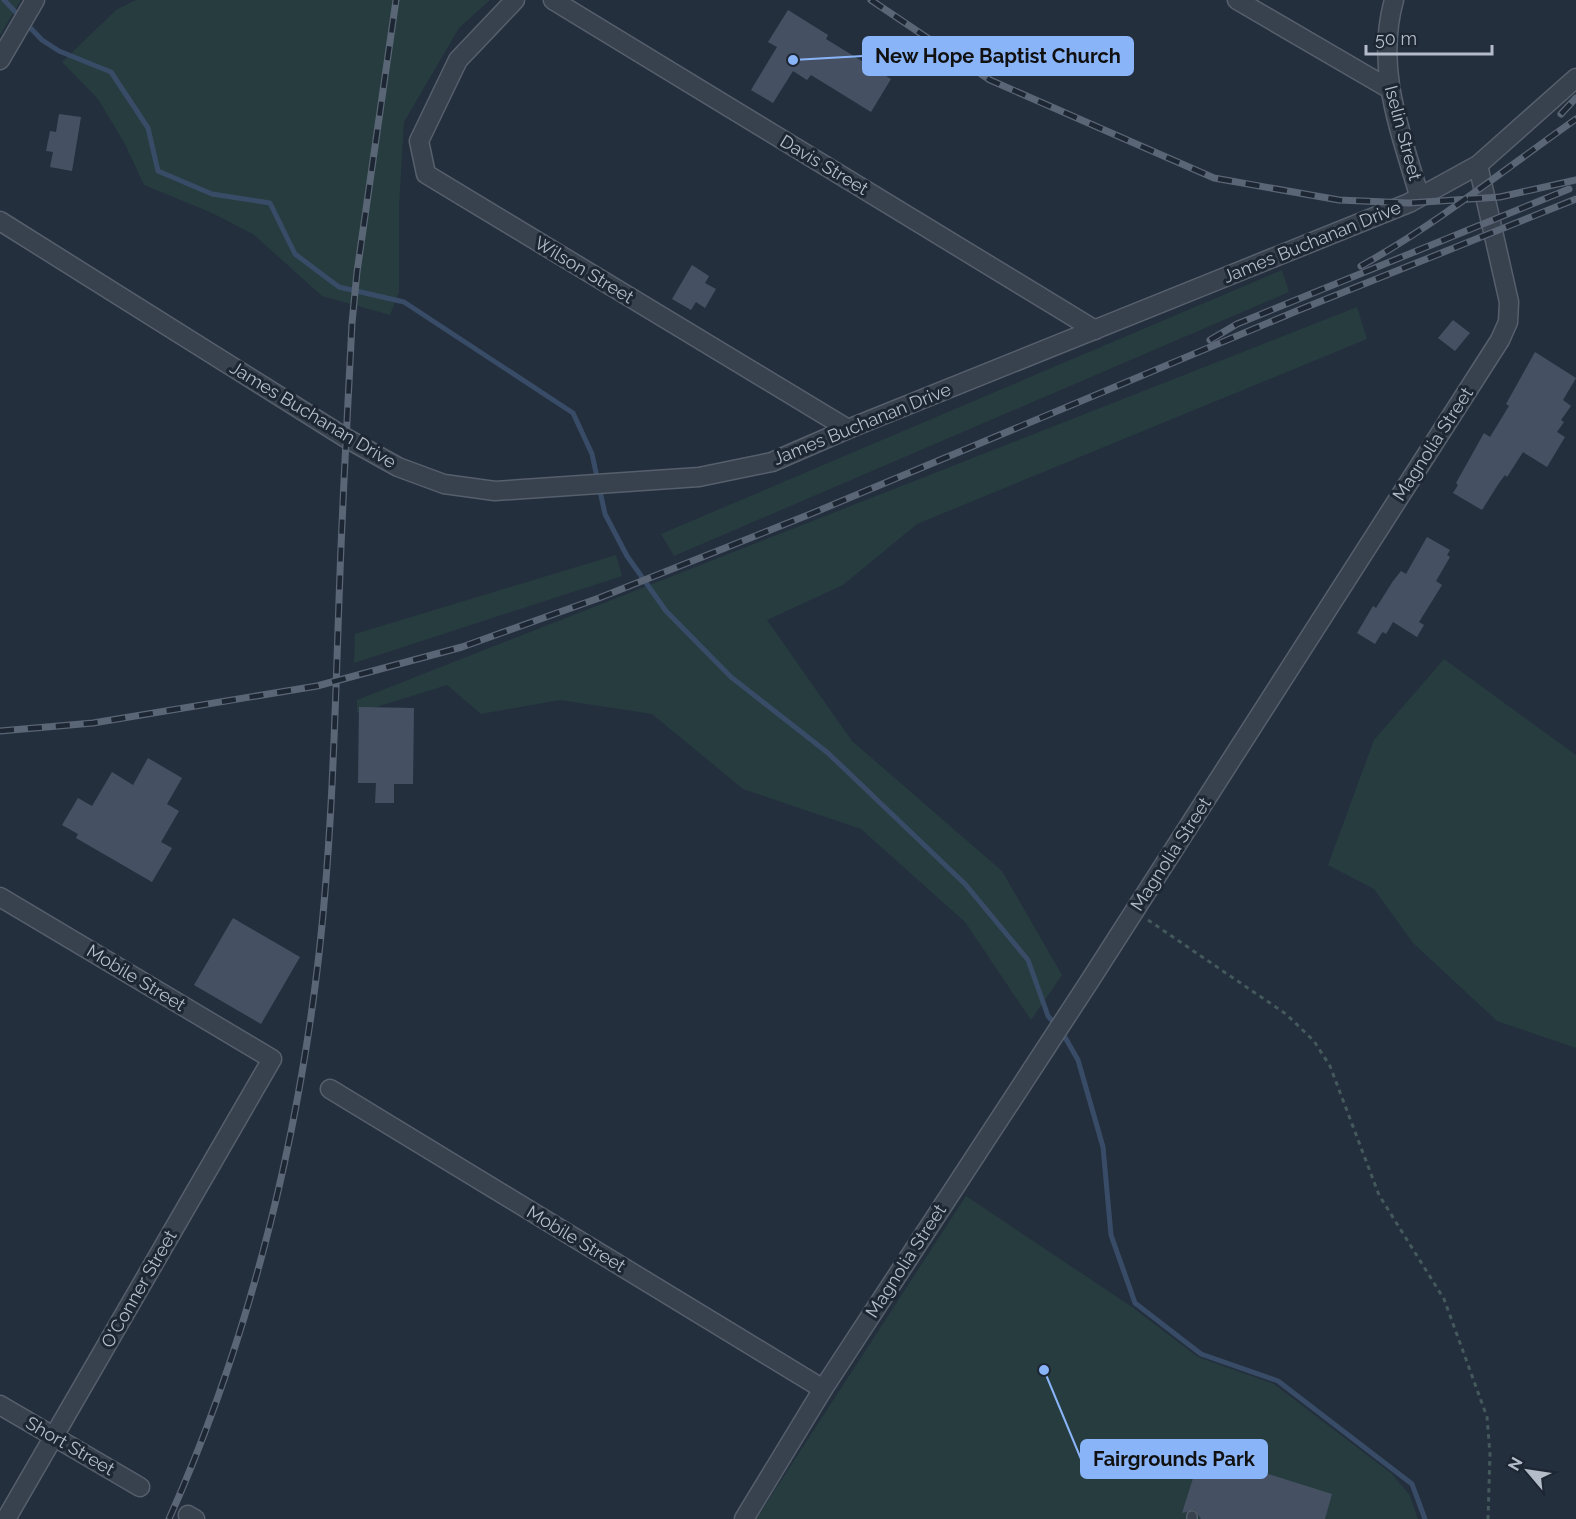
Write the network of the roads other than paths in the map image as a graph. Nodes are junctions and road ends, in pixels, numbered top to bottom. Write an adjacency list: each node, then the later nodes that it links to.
1 (35, 0): 6 (street)
2 (515, 0): 13 (street, Wilson Street)
3 (553, 0): 12 (street, Davis Street)
4 (1237, 0): 8 (street)
5 (1394, 0): 8 (street, Iselin Street)
6 (0, 58)
7 (1576, 78): 9 (street, James Buchanan Drive)
8 (1388, 88): 10 (street, Iselin Street)
9 (1478, 165): 10 (street, James Buchanan Drive); 17 (street, Magnolia Street)
10 (1419, 195): 12 (street, James Buchanan Drive)
11 (0, 221): 13 (street, James Buchanan Drive)
12 (1095, 330): 13 (street, James Buchanan Drive)
13 (848, 429)
14 (0, 897): 15 (street, Mobile Street)
15 (272, 1059): 19 (street, O'Conner Street)
16 (330, 1089): 17 (street, Mobile Street)
17 (823, 1389): 22 (street, Magnolia Street)
18 (0, 1406): 19 (street, Short Street)
19 (54, 1437): 20 (street, Short Street); 21 (street, O'Conner Street)
20 (140, 1487)
21 (6, 1519)
22 (744, 1519)

